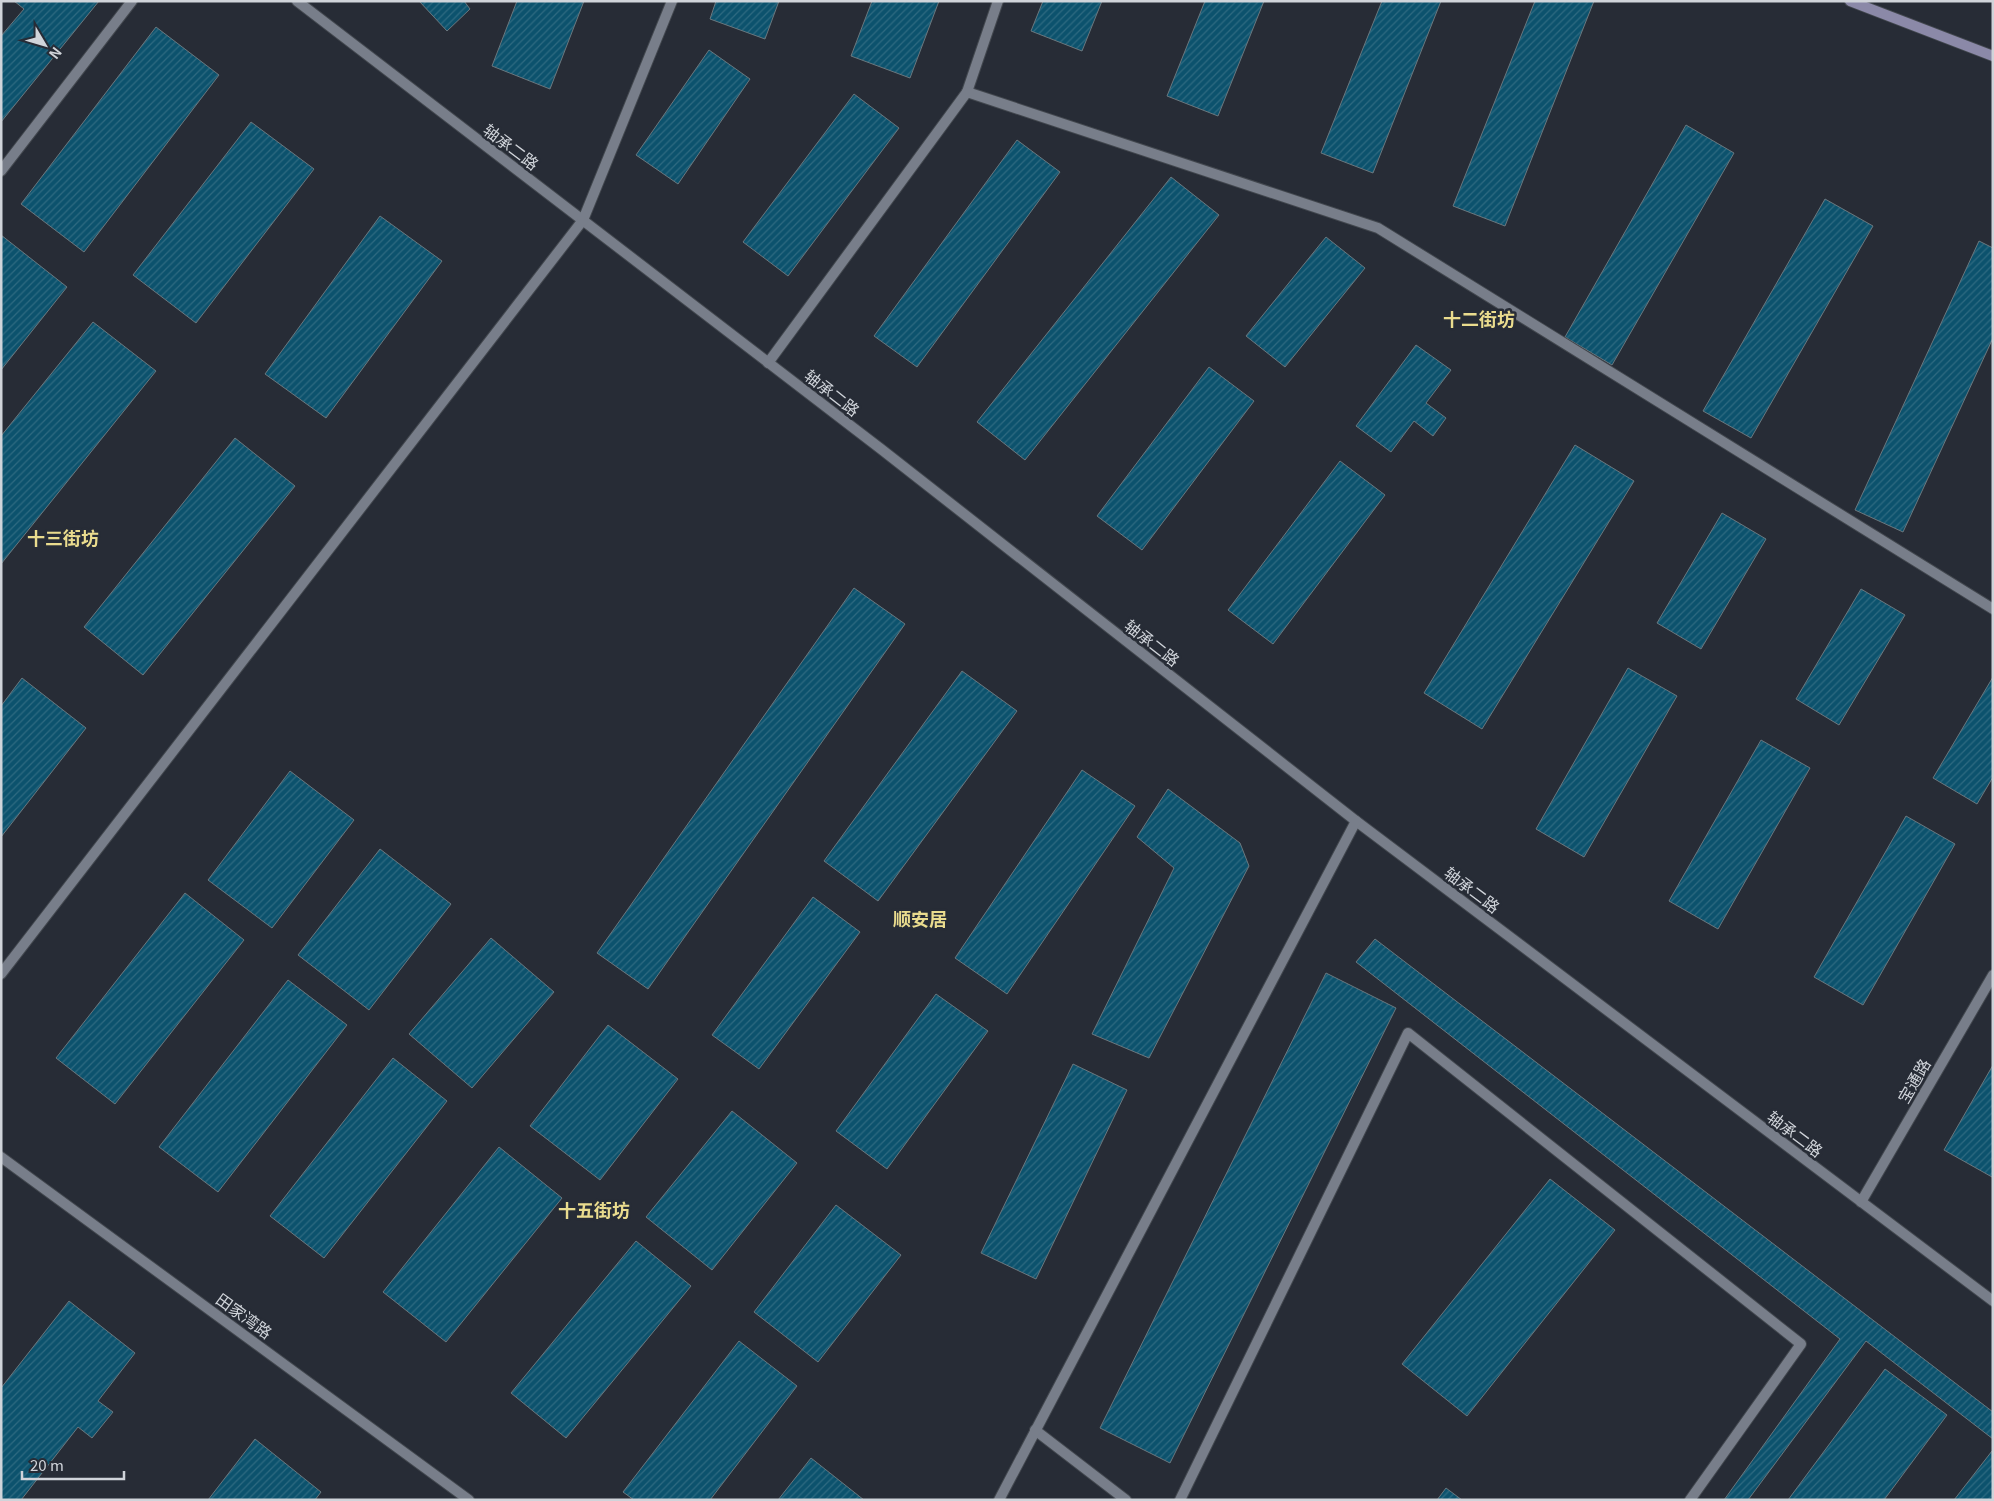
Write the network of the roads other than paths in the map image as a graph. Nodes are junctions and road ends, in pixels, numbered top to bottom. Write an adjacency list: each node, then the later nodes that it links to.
1 (132, 1): 8 (street)
2 (297, 1): 9 (street, 轴承二路)
3 (672, 1): 9 (street)
4 (998, 1): 7 (street)
5 (1850, 1): 6 (street)
6 (1993, 56)
7 (966, 92): 10 (street); 11 (street)
8 (1, 171)
9 (583, 220): 10 (street, 轴承二路); 13 (street)
10 (768, 363): 12 (street, 轴承二路)
11 (1993, 609)
12 (1356, 821): 16 (street, 轴承二路); 18 (street)
13 (1, 974)
14 (1993, 975): 16 (street, 宝通路)
15 (1, 1157): 19 (street, 田家湾路)
16 (1861, 1202): 17 (street, 轴承二路)
17 (1993, 1302)
18 (1035, 1430): 20 (street); 21 (street)
19 (469, 1500)
20 (999, 1500)
21 (1126, 1500)
22 (1180, 1500): 23 (street)
23 (1690, 1500)

